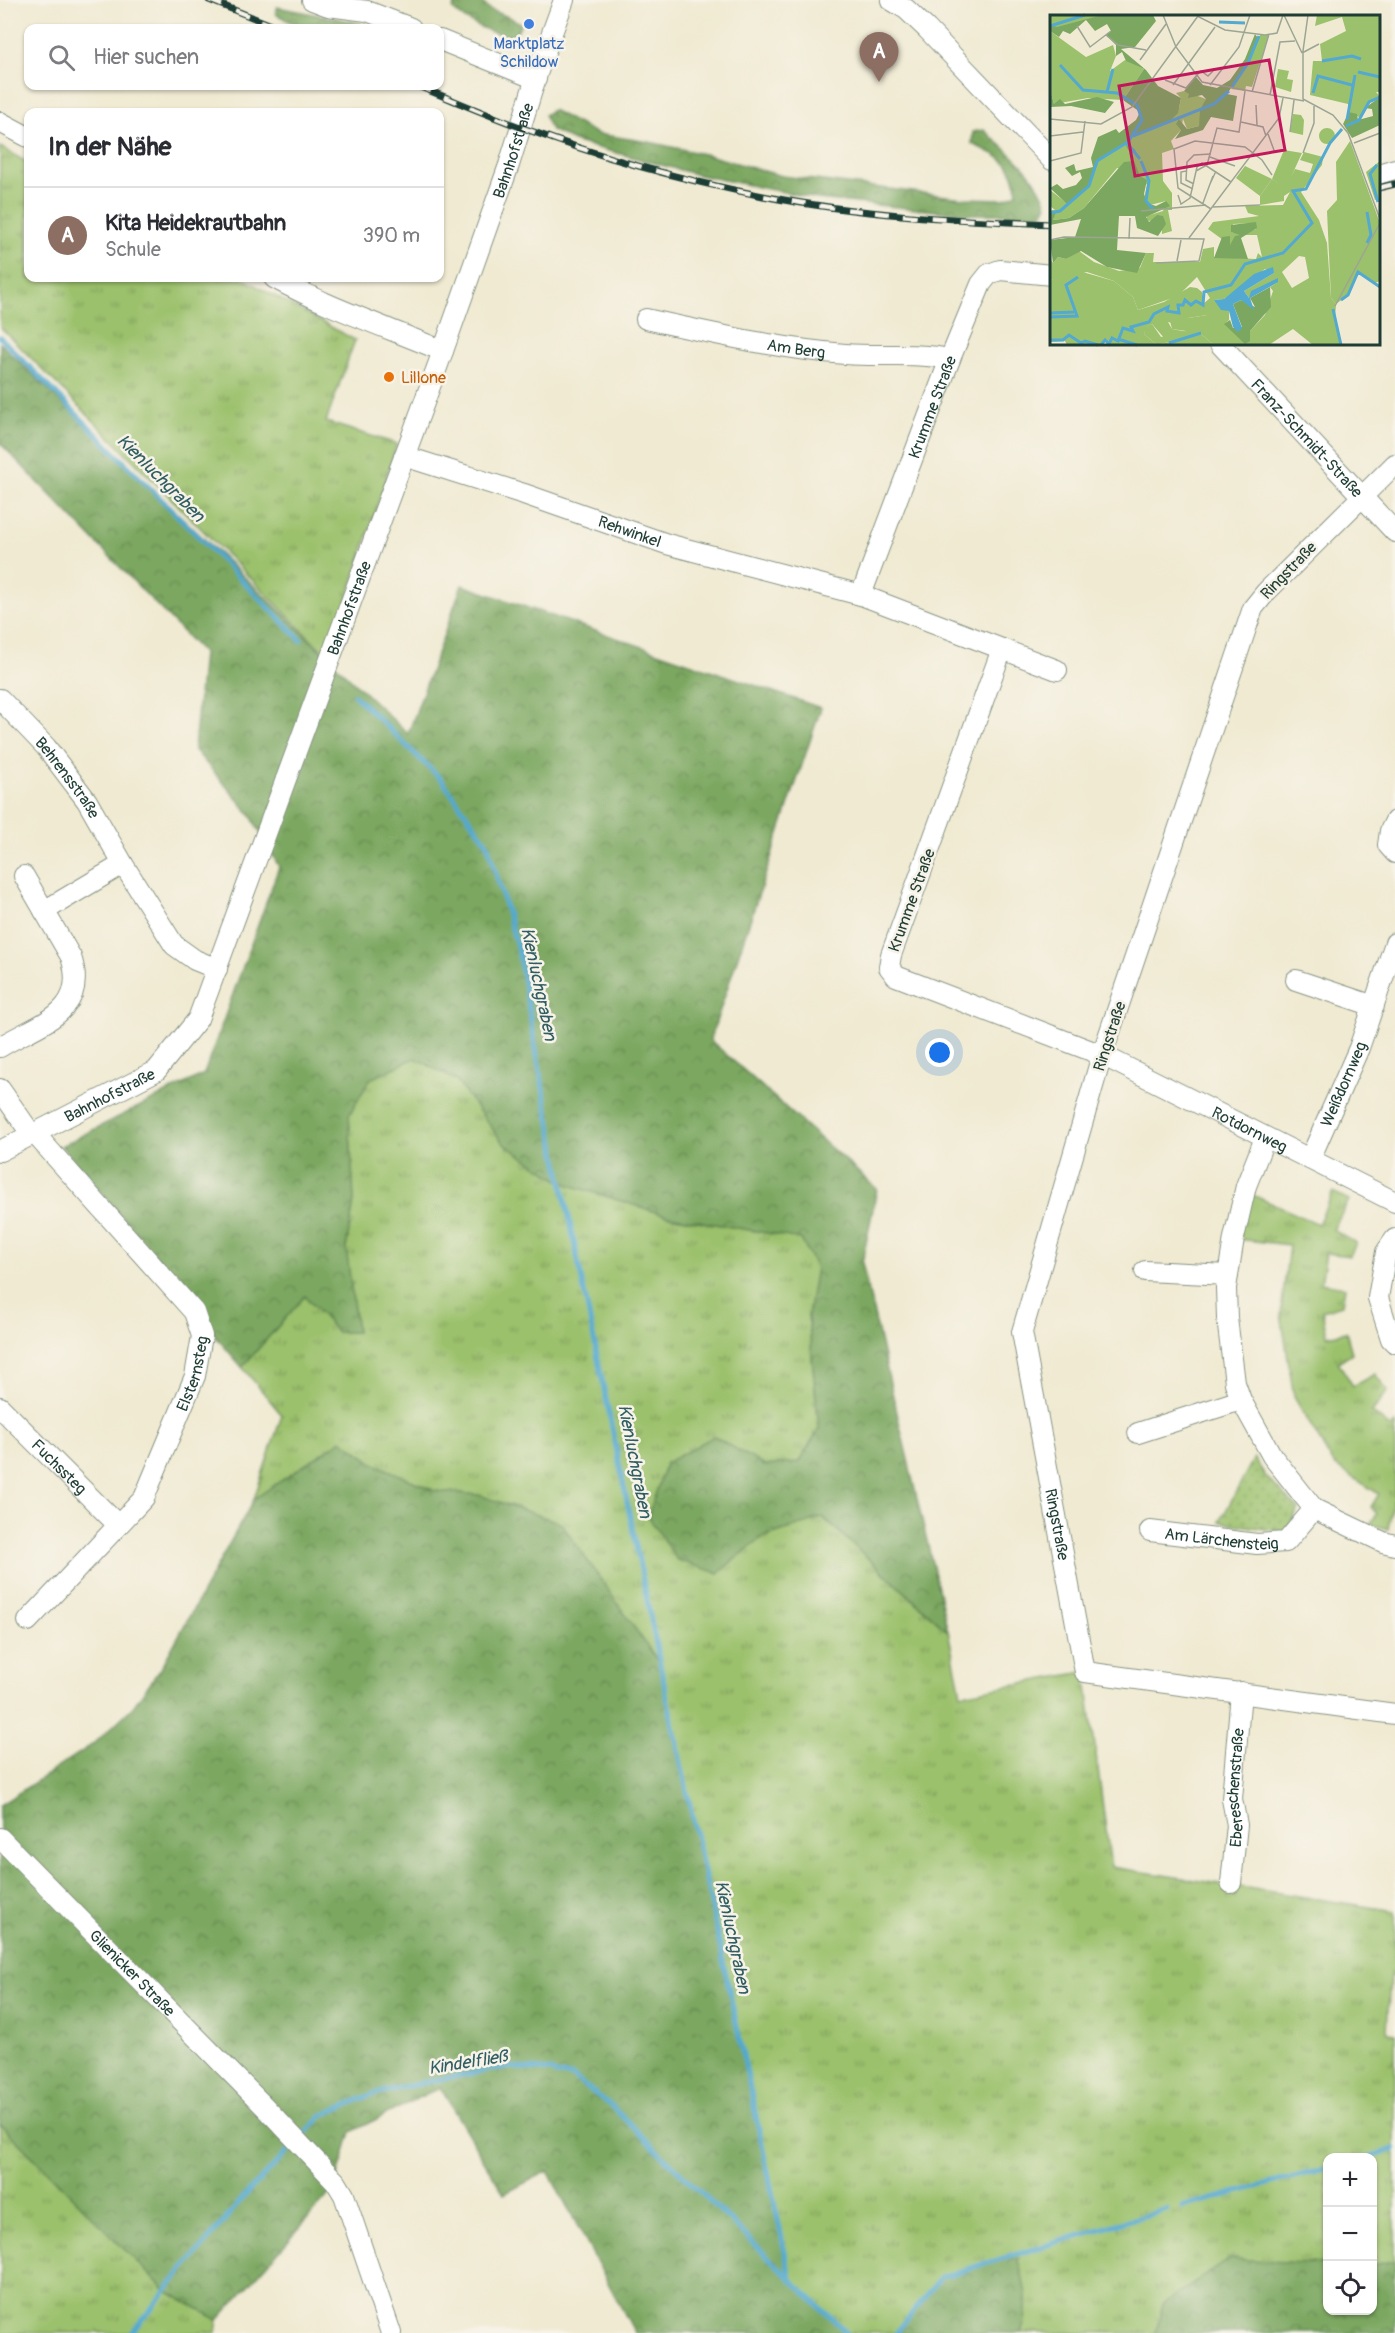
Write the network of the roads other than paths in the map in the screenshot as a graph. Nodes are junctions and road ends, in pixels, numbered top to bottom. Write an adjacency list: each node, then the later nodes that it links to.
1 (312, 0): 4 (street)
2 (564, 0): 6 (street, Bahnhofstraße)
3 (891, 0): 9 (street)
4 (401, 24)
5 (444, 42): 6 (street)
6 (536, 79): 16 (street, Bahnhofstraße)
7 (0, 123): 8 (street)
8 (24, 135)
9 (1050, 158)
10 (1395, 169): 11 (street)
11 (1380, 173)
12 (1050, 275): 17 (street, Krumme Straße)
13 (282, 282): 16 (street)
14 (646, 319): 17 (street, Am Berg)
15 (1221, 345): 20 (street, Franz-Schmidt-Straße)
16 (443, 351): 18 (street, Bahnhofstraße)
17 (950, 359): 22 (street, Krumme Straße)
18 (404, 456): 22 (street, Rehwinkel); 32 (street, Bahnhofstraße)
19 (1395, 464): 20 (street, Ringstraße)
20 (1360, 496): 21 (street, Franz-Schmidt-Straße); 36 (street, Ringstraße)
21 (1395, 532)
22 (861, 595): 23 (street)
23 (1002, 649): 24 (street); 36 (street, Krumme Straße)
24 (1057, 670)
25 (0, 699): 28 (street, Behrensstraße)
26 (1395, 821): 27 (street)
27 (1395, 853)
28 (123, 864): 30 (street); 32 (street, Behrensstraße)
29 (24, 876): 30 (street)
30 (44, 911): 35 (street)
31 (1395, 943): 34 (street, Weißdornweg)
32 (217, 969): 38 (street, Bahnhofstraße)
33 (1296, 980): 34 (street)
34 (1374, 1006): 41 (street, Weißdornweg)
35 (0, 1047)
36 (1102, 1055): 39 (street, Rotdornweg); 55 (street, Ringstraße)
37 (0, 1089): 38 (street)
38 (33, 1135): 40 (street, Bahnhofstraße); 51 (street, Elsternsteg)
39 (1265, 1138): 41 (street, Rotdornweg); 45 (street)
40 (0, 1151)
41 (1310, 1159): 42 (street, Rotdornweg)
42 (1395, 1202)
43 (1395, 1239): 46 (street)
44 (1145, 1271): 45 (street)
45 (1228, 1275): 47 (street)
46 (1395, 1343)
47 (1241, 1400): 49 (street); 50 (street)
48 (0, 1407): 51 (street, Fuchssteg)
49 (1138, 1433)
50 (1314, 1509): 52 (street, Am Lärchensteig); 53 (street)
51 (118, 1525): 54 (street, Elsternsteg)
52 (1150, 1531)
53 (1395, 1545)
54 (28, 1621)
55 (1241, 1692): 56 (street); 58 (street, Ebereschenstraße)
56 (1395, 1714)
57 (0, 1838): 59 (street, Glienicker Straße)
58 (1231, 1883)
59 (391, 2333)

